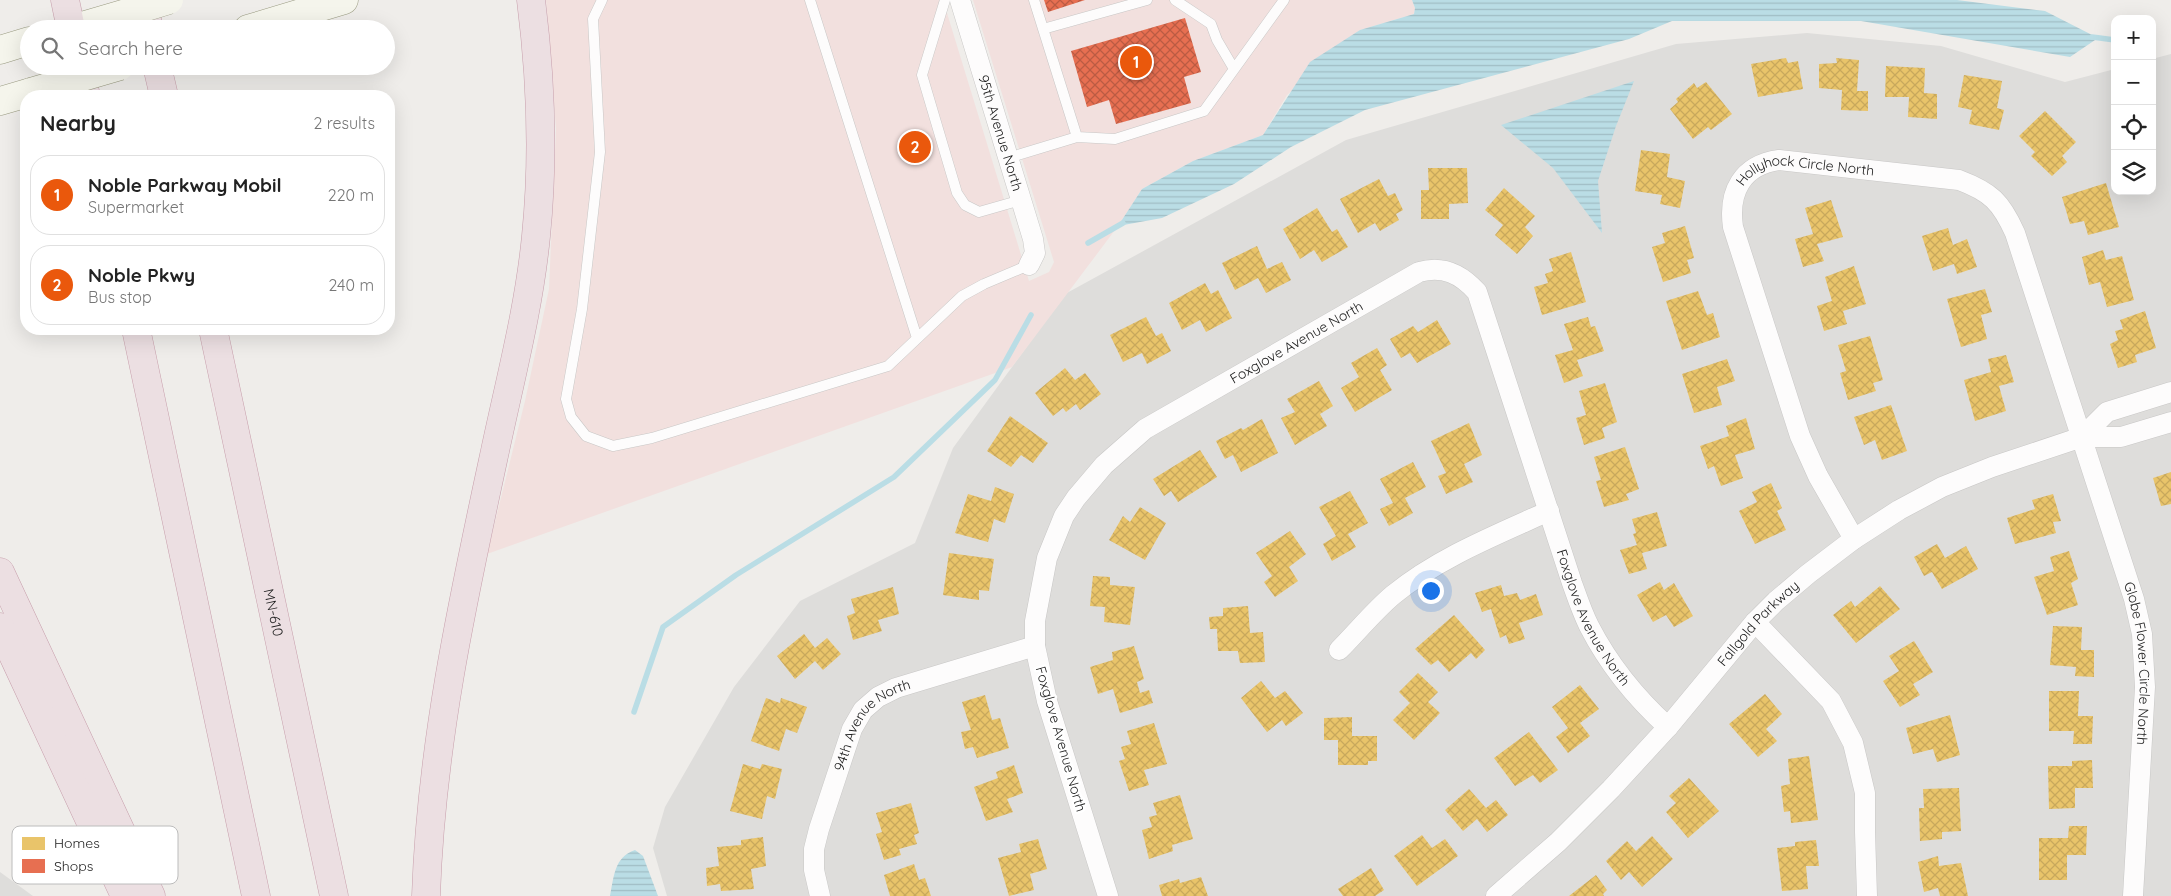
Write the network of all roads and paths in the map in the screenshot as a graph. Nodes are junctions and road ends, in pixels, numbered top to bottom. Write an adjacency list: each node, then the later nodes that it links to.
1 (65, 0): 14 (highway)
2 (143, 0): 16 (highway)
3 (169, 0): 15 (main road, bridge)
4 (344, 0): 17 (main road)
5 (531, 0): 54 (highway)
6 (602, 0): 34 (lane)
7 (810, 0): 34 (lane)
8 (944, 0): 30 (lane)
9 (960, 0): 29 (street, 95th Avenue North)
10 (1034, 0): 18 (lane)
11 (1148, 0): 18 (lane)
12 (1175, 0): 19 (lane)
13 (1284, 0): 19 (lane)
14 (70, 20)
15 (102, 20)
16 (148, 20)
17 (278, 20)
18 (1043, 29): 28 (lane)
19 (1234, 69): 28 (lane)
20 (81, 75): 24 (highway)
21 (89, 75): 23 (main road, bridge)
22 (159, 75): 25 (highway)
23 (38, 90)
24 (85, 90)
25 (163, 90)
26 (20, 95): 27 (main road, bridge)
27 (0, 101)
28 (1077, 137): 29 (lane)
29 (1008, 158): 30 (street, 95th Avenue North)
30 (1021, 200): 31 (street, 95th Avenue North)
31 (1029, 265): 34 (lane)
32 (137, 335): 52 (highway)
33 (214, 335): 53 (highway, MN-610)
34 (917, 338)
35 (2171, 392): 37 (street, Fallgold Parkway)
36 (2171, 422): 37 (street, Fallgold Parkway)
37 (2082, 437): 39 (street, Fallgold Parkway); 39 (street, Hollyhock Circle North); 59 (street, Globe Flower Circle North)
38 (1548, 511): 43 (street, Foxglove Avenue North); 44 (street); 45 (street, Foxglove Avenue North)
39 (1854, 539): 41 (street, Fallgold Parkway)
40 (0, 572): 47 (highway)
41 (1755, 622): 45 (street, Fallgold Parkway); 58 (street)
42 (0, 627): 46 (highway)
43 (1035, 646): 55 (street, 94th Avenue North); 56 (street, Foxglove Avenue North)
44 (1339, 650)
45 (1668, 727): 57 (street, Fallgold Parkway)
46 (92, 826)
47 (118, 826)
48 (119, 884): 50 (highway)
49 (145, 884): 51 (highway)
50 (125, 896)
51 (151, 896)
52 (256, 896)
53 (334, 896)
54 (426, 896)
55 (820, 896)
56 (1108, 896)
57 (1496, 896)
58 (1868, 896)
59 (2133, 896)

